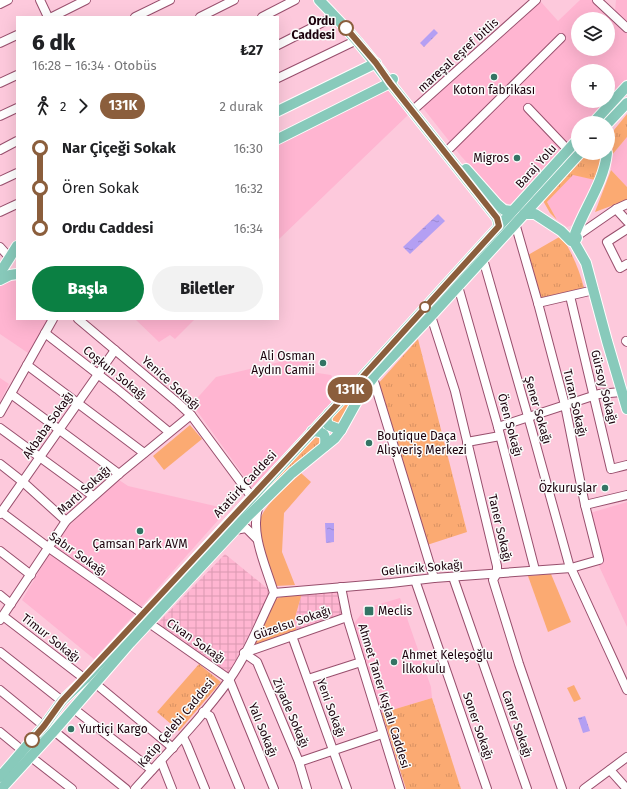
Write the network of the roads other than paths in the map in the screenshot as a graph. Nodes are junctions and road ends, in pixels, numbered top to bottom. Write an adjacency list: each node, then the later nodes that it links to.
1 (8, 0): 10 (street)
2 (40, 0): 11 (street)
3 (86, 0): 12 (street)
4 (170, 0): 13 (street)
5 (234, 0): 14 (street)
6 (295, 0): 15 (street)
7 (319, 0): 16 (main road)
8 (536, 0): 32 (street, mareşal eşref bitlis)
9 (597, 0): 17 (street)
10 (0, 4)
11 (48, 16)
12 (54, 16)
13 (137, 16)
14 (202, 16)
15 (264, 16)
16 (335, 16): 20 (main road); 22 (street)
17 (627, 28)
18 (16, 35): 21 (street)
19 (561, 38): 40 (street)
20 (357, 40): 23 (main road); 25 (street)
21 (0, 43)
22 (279, 44)
23 (376, 63): 26 (main road); 33 (main road)
24 (16, 76): 27 (street)
25 (279, 78)
26 (392, 81): 32 (main road); 37 (main road)
27 (0, 84)
28 (627, 86): 35 (main road)
29 (627, 103): 36 (main road)
30 (16, 108): 34 (street)
31 (528, 108): 42 (street)
32 (414, 110): 40 (main road); 55 (main road)
33 (279, 111)
34 (0, 116)
35 (599, 116)
36 (615, 116)
37 (279, 138)
38 (16, 142): 41 (street)
39 (571, 147): 42 (main road, Baraj Yolu)
40 (450, 148): 50 (main road)
41 (0, 150)
42 (568, 150): 50 (main road, Baraj Yolu)
43 (574, 160): 52 (main road, Baraj Yolu)
44 (606, 160): 57 (main road)
45 (16, 173): 46 (street)
46 (0, 181)
47 (16, 204): 51 (street)
48 (627, 204): 49 (street)
49 (616, 209): 53 (street); 57 (street)
50 (512, 211): 55 (main road, Atatürk Caddesi)
51 (0, 212)
52 (524, 214): 54 (main road, Atatürk Caddesi); 57 (main road)
53 (626, 220)
54 (515, 223): 60 (main road, Atatürk Caddesi); 69 (street, Turan Sokağı)
55 (499, 226): 84 (main road, Atatürk Caddesi)
56 (627, 229): 61 (street)
57 (574, 238): 67 (main road)
58 (0, 247): 59 (street)
59 (12, 255): 62 (main road); 63 (street)
60 (483, 260): 66 (main road, Atatürk Caddesi); 87 (street, Şener Sokağı)
61 (627, 264)
62 (0, 273)
63 (16, 273)
64 (16, 274): 65 (main road)
65 (0, 280)
66 (458, 286): 70 (main road, Atatürk Caddesi); 88 (street, Ören Sokağı)
67 (594, 290): 68 (street); 78 (main road)
68 (570, 296): 69 (street); 80 (street, Gürsoy Sokağı)
69 (538, 303): 82 (street, Turan Sokağı)
70 (431, 316): 77 (main road, Atatürk Caddesi); 95 (street, Taner Sokağı)
71 (52, 320): 73 (street)
72 (79, 320): 74 (street, Yenice Sokağı)
73 (45, 333): 75 (street); 76 (street, Coşkun Sokağı)
74 (115, 350): 76 (street, Akbaba Sokağı); 86 (street, Yenice Sokağı)
75 (27, 365): 79 (street); 81 (street)
76 (98, 374): 81 (street, Akbaba Sokağı); 93 (street, Coşkun Sokağı)
77 (373, 378): 91 (main road, Atatürk Caddesi); 119 (street)
78 (622, 392): 80 (street); 83 (main road)
79 (11, 394): 85 (street); 90 (street)
80 (594, 395): 82 (street); 100 (street, Gürsoy Sokağı)
81 (78, 403): 90 (street, Akbaba Sokağı); 97 (street)
82 (564, 405): 87 (street); 107 (street, Turan Sokağı)
83 (627, 409)
84 (329, 413): 91 (main road); 92 (main road, Atatürk Caddesi)
85 (0, 414)
86 (191, 415): 93 (street, Martı Sokağı); 105 (street, Yenice Sokağı)
87 (528, 418): 88 (street); 114 (street, Şener Sokağı)
88 (498, 427): 94 (street, Ören Sokağı)
89 (0, 428): 98 (street)
90 (59, 430): 98 (street, Akbaba Sokağı); 101 (street)
91 (342, 430): 96 (main road, Atatürk Caddesi)
92 (312, 431): 96 (main road); 105 (main road, Atatürk Caddesi)
93 (169, 432): 97 (street, Martı Sokağı)
94 (500, 436): 95 (street); 115 (street, Ören Sokağı)
95 (467, 442): 116 (street, Taner Sokağı)
96 (325, 446): 106 (main road, Atatürk Caddesi)
97 (144, 453): 101 (street, Martı Sokağı)
98 (40, 457): 102 (street, Akbaba Sokağı); 104 (street)
99 (0, 464): 102 (street)
100 (627, 465)
101 (119, 474): 104 (street, Martı Sokağı)
102 (23, 482): 108 (street, Akbaba Sokağı); 109 (street)
103 (627, 495): 107 (street)
104 (93, 496): 109 (street, Martı Sokağı)
105 (251, 496): 125 (main road, Atatürk Caddesi)
106 (259, 504): 110 (main road, Atatürk Caddesi); 111 (street)
107 (585, 505): 114 (street, Turan Sokağı)
108 (0, 512): 112 (street, Sabır Sokağı)
109 (66, 521): 112 (street, Martı Sokağı)
110 (235, 530): 111 (street); 128 (main road, Atatürk Caddesi)
111 (257, 540): 122 (street)
112 (49, 548): 117 (street, Martı Sokağı); 125 (street, Sabır Sokağı)
113 (0, 551): 117 (street)
114 (570, 568): 115 (street, Gelincik Sokağı); 138 (street, Şener Sokağı)
115 (535, 570): 116 (street, Gelincik Sokağı)
116 (497, 573): 118 (street, Gelincik Sokağı); 171 (street, Taner Sokağı)
117 (31, 575): 124 (street, Martı Sokağı)
118 (453, 577): 119 (street, Gelincik Sokağı); 170 (street, Caner Sokağı)
119 (434, 578): 120 (street, Gelincik Sokağı)
120 (415, 580): 121 (street, Gelincik Sokağı); 169 (street, Soner Sokağı)
121 (341, 587): 122 (street, Gelincik Sokağı); 126 (street, Ahmet Taner Kışlalı Caddesi)
122 (274, 592): 131 (street, Katip Çelebi Caddesi)
123 (0, 595): 124 (street)
124 (11, 604): 127 (street, Martı Sokağı)
125 (143, 614): 133 (main road, Atatürk Caddesi)
126 (347, 617): 129 (street, Güzelsu Sokağı); 132 (street, Ahmet Taner Kışlalı Caddesi)
127 (1, 618): 133 (street, Timur Sokağı)
128 (149, 623): 134 (street, Civan Sokağı); 136 (main road, Atatürk Caddesi)
129 (292, 636): 131 (street, Güzelsu Sokağı); 135 (street, Yeni Sokağı)
130 (0, 652): 141 (street)
131 (244, 652): 134 (street, Katip Çelebi Caddesi); 154 (street, Ziyade Sokağı)
132 (361, 662): 135 (street); 147 (street, Ahmet Taner Kışlalı Caddesi)
133 (84, 679): 139 (main road, Atatürk Caddesi)
134 (229, 679): 142 (street, Katip Çelebi Caddesi); 165 (street, Yalı Sokağı)
135 (308, 679): 150 (street, Yeni Sokağı)
136 (96, 684): 140 (main road, Atatürk Caddesi); 149 (street)
137 (0, 690): 144 (street)
138 (627, 690)
139 (70, 693): 140 (main road); 141 (main road, Atatürk Caddesi)
140 (80, 701): 143 (main road, Atatürk Caddesi)
141 (59, 705): 143 (main road); 144 (main road, Atatürk Caddesi)
142 (203, 712): 148 (street, Katip Çelebi Caddesi); 164 (street)
143 (71, 713): 145 (main road, Atatürk Caddesi); 155 (street)
144 (44, 726): 151 (main road, Atatürk Caddesi)
145 (54, 731): 151 (main road, Atatürk Caddesi); 160 (street)
146 (0, 732): 151 (street)
147 (382, 734): 150 (street); 168 (street, Ahmet Taner Kışlalı Caddesi)
148 (183, 737): 149 (street, Katip Çelebi Caddesi); 163 (street)
149 (174, 748): 153 (street, Katip Çelebi Caddesi)
150 (334, 750): 154 (street); 167 (street, Yeni Sokağı)
151 (27, 754): 157 (main road, Atatürk Caddesi); 158 (main road, Atatürk Caddesi); 159 (street)
152 (627, 757): 156 (street)
153 (161, 761): 155 (street, Katip Çelebi Caddesi); 162 (street)
154 (299, 762): 166 (street, Ziyade Sokağı)
155 (152, 770): 161 (street, Katip Çelebi Caddesi)
156 (610, 770): 172 (street); 173 (street)
157 (0, 777)
158 (1, 789)
159 (72, 789)
160 (126, 789)
161 (135, 789)
162 (172, 789)
163 (205, 789)
164 (240, 789)
165 (274, 789)
166 (307, 789)
167 (347, 789)
168 (400, 789)
169 (487, 789)
170 (527, 789)
171 (562, 789)
172 (584, 789)
173 (627, 789)

